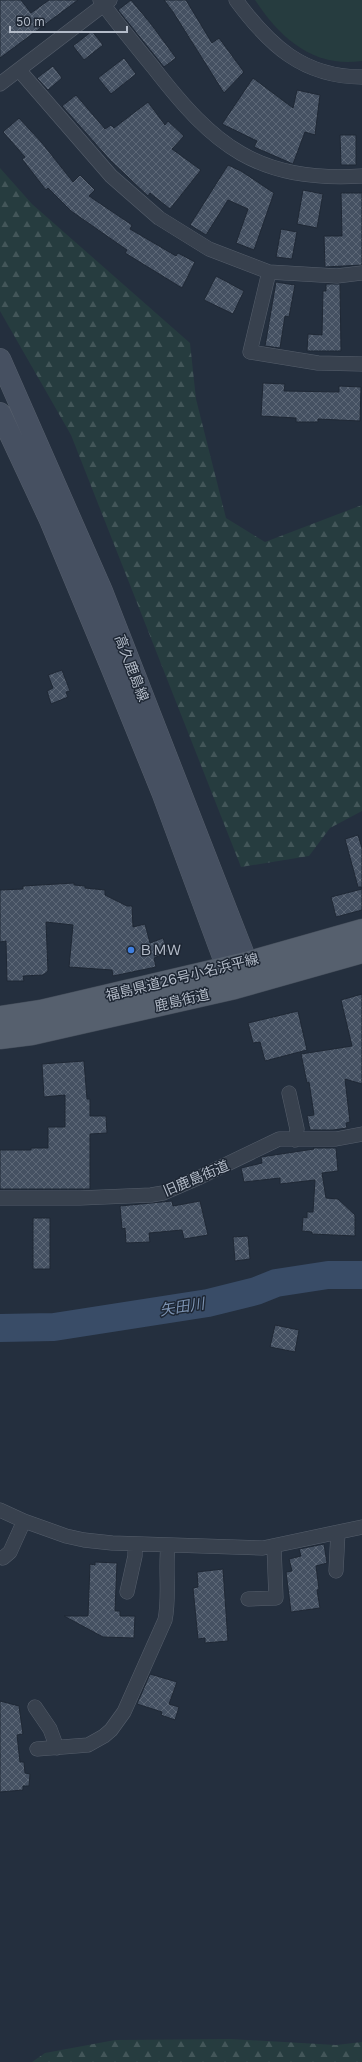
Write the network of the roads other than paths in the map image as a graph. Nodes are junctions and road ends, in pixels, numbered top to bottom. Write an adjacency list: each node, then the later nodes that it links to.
1 (236, 0): 4 (street)
2 (105, 2): 3 (street); 6 (street)
3 (19, 70): 5 (street); 7 (street)
4 (362, 77)
5 (0, 84)
6 (362, 176)
7 (268, 272): 8 (street); 10 (street)
8 (362, 273)
9 (0, 359): 14 (main road, 高久鹿島線)
10 (362, 364)
11 (0, 412): 14 (main road, 高久鹿島線)
12 (362, 930): 14 (main road, 福島県道26号小名浜平線)
13 (362, 952): 15 (main road, 鹿島街道)
14 (236, 964): 15 (main road, 高久鹿島線); 16 (main road, 福島県道26号小名浜平線)
15 (245, 985): 17 (main road, 鹿島街道)
16 (0, 1017)
17 (0, 1038)
18 (288, 1093): 20 (street)
19 (362, 1134): 20 (street, 旧鹿島街道)
20 (295, 1140): 21 (street, 旧鹿島街道)
21 (0, 1198)
22 (0, 1510): 23 (street)
23 (24, 1522): 26 (street); 29 (street)
24 (362, 1527): 25 (street)
25 (338, 1532): 28 (street); 30 (street)
26 (135, 1544): 27 (street); 31 (street)
27 (168, 1545): 28 (street); 34 (street)
28 (274, 1546): 32 (street)
29 (3, 1558)
30 (336, 1571)
31 (127, 1592)
32 (248, 1599)
33 (35, 1707): 34 (street)
34 (57, 1748): 35 (street)
35 (37, 1750)

